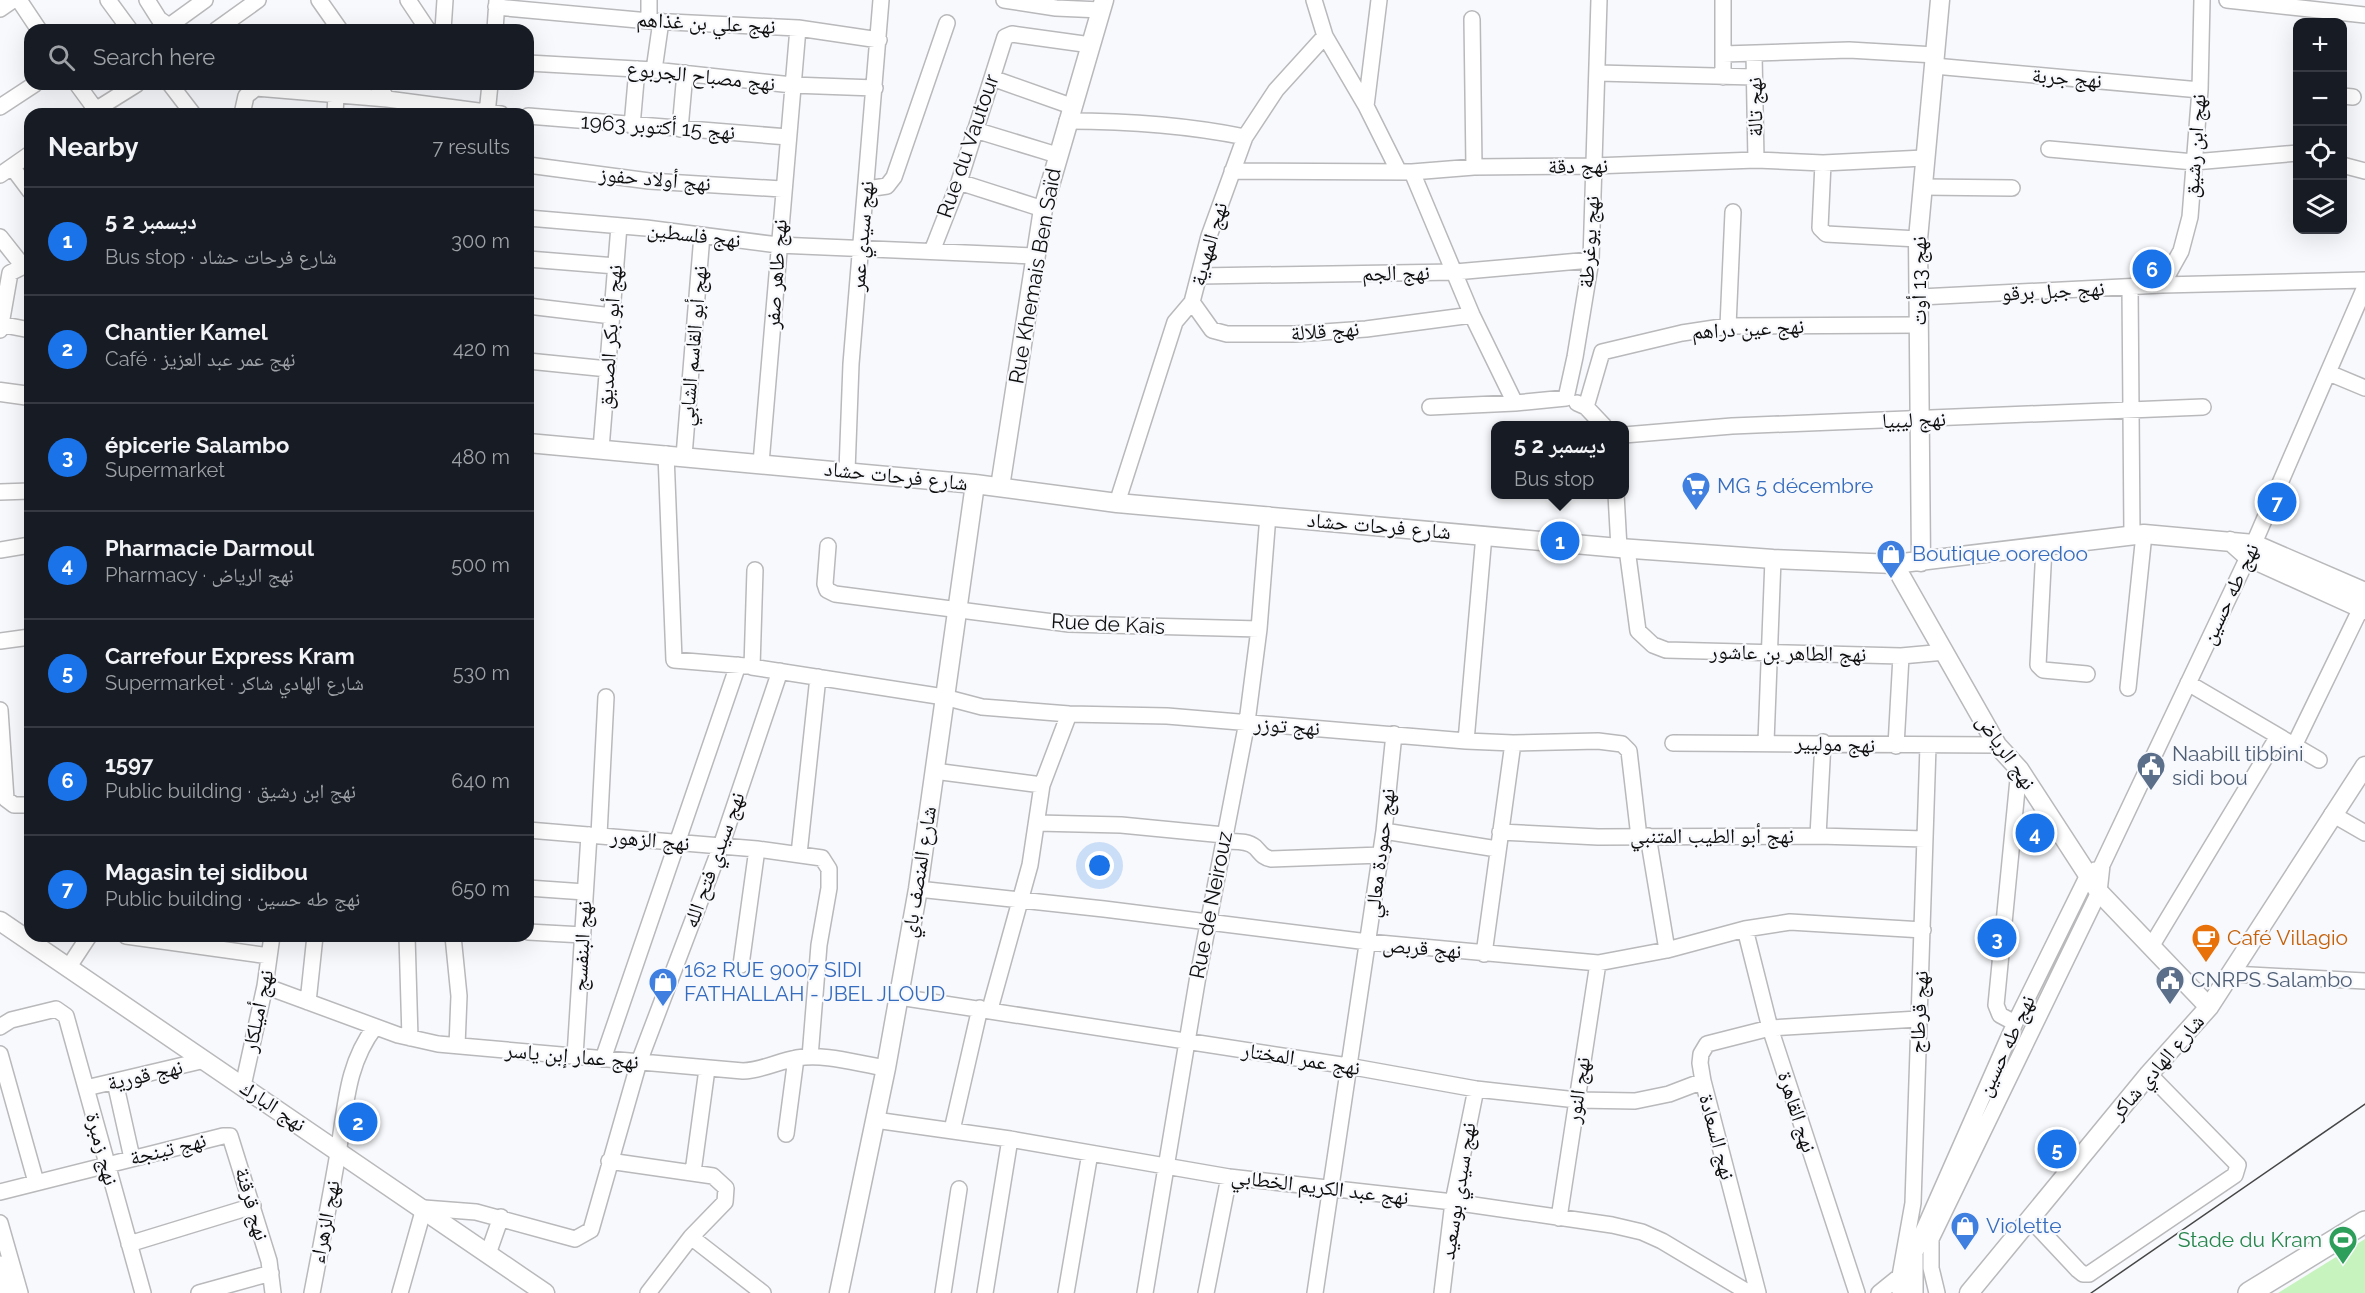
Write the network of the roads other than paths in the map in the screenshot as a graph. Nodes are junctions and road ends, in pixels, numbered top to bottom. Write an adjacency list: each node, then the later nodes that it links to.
1 (13, 0): 24 (street)
2 (19, 0): 30 (street)
3 (108, 0): 31 (street)
4 (147, 0): 32 (street)
5 (205, 0): 33 (street)
6 (258, 0): 34 (street)
7 (319, 0): 35 (street)
8 (408, 0): 36 (street)
9 (445, 0): 37 (street)
10 (649, 0): 28 (street)
11 (881, 0): 41 (street, نهج سيدي عمر)
12 (1004, 0): 23 (street)
13 (1314, 0): 40 (street)
14 (1379, 0): 67 (street)
15 (1599, 0): 49 (street, نهج يوغرطة)
16 (1723, 0): 43 (street, نهج تالة)
17 (1940, 0): 45 (street, نهج 13 أوت)
18 (2202, 0): 64 (street, نهج ابن رشيق)
19 (2227, 0): 20 (street)
20 (2233, 0): 25 (street)
21 (497, 3): 22 (street, نهج علي بن غذاهم); 38 (street)
22 (548, 5): 28 (street, نهج علي بن غذاهم)
23 (1103, 5): 42 (street, Rue Khemais Ben Saïd)
24 (0, 9)
25 (2304, 15): 26 (street)
26 (2365, 15)
27 (1472, 19): 94 (street)
28 (655, 21): 39 (street, نهج علي بن غذاهم); 48 (street)
29 (947, 23): 104 (street)
30 (35, 24)
31 (126, 24)
32 (166, 24)
33 (172, 24)
34 (224, 24)
35 (336, 24)
36 (424, 24)
37 (443, 24)
38 (495, 24)
39 (798, 28): 41 (street, نهج علي بن غذاهم); 54 (street, نهج طاهر صفر)
40 (1325, 36): 67 (street); 82 (street, نهج المهدية)
41 (879, 40): 55 (street, نهج سيدي عمر)
42 (1091, 45): 53 (street, Rue du Vautour); 76 (street, Rue Khemais Ben Saïd)
43 (1723, 54): 44 (street, نهج جربة); 51 (street, نهج تالة)
44 (1754, 54): 45 (street, نهج جربة); 52 (street, نهج تالة)
45 (1935, 61): 64 (street, نهج جربة); 87 (street, نهج 13 أوت)
46 (534, 63): 47 (street, نهج مصباح الجربوع)
47 (637, 69): 48 (street, نهج مصباح الجربوع); 78 (street)
48 (654, 70): 50 (street, نهج مصباح الجربوع)
49 (1598, 73): 51 (street); 92 (street, نهج يوغرطة)
50 (685, 74): 54 (street, نهج مصباح الجربوع); 79 (street)
51 (1723, 77): 52 (street)
52 (1754, 77): 88 (street, نهج تالة)
53 (992, 78): 76 (street); 80 (street, Rue du Vautour)
54 (792, 85): 55 (street, نهج مصباح الجربوع); 81 (street, نهج طاهر صفر)
55 (875, 88): 104 (street, نهج سيدي عمر)
56 (26, 90): 68 (street)
57 (80, 90): 70 (street)
58 (128, 90): 71 (street)
59 (175, 90): 72 (street)
60 (255, 90): 69 (street)
61 (279, 90): 65 (street)
62 (381, 90): 66 (street)
63 (490, 90): 75 (street)
64 (2200, 90): 89 (street, نهج ابن رشيق)
65 (336, 95): 66 (street); 73 (street)
66 (387, 99): 74 (street)
67 (1366, 106): 98 (street)
68 (0, 107)
69 (243, 107)
70 (91, 108)
71 (100, 108)
72 (188, 108)
73 (336, 108)
74 (450, 108)
75 (492, 108)
76 (1069, 113): 82 (street); 85 (street, Rue Khemais Ben Saïd)
77 (534, 117): 78 (street, نهج 15 أكتوبر 1963)
78 (632, 126): 79 (street, نهج 15 أكتوبر 1963)
79 (680, 129): 81 (street, نهج 15 أكتوبر 1963)
80 (975, 130): 85 (street); 99 (street, Rue du Vautour)
81 (788, 137): 103 (street, نهج طاهر صفر)
82 (1245, 137): 96 (street, نهج المهدية)
83 (2049, 149): 89 (street)
84 (2293, 152): 89 (street)
85 (1057, 155): 105 (street, Rue Khemais Ben Saïd)
86 (24, 158): 95 (street)
87 (1924, 158): 90 (street, نهج دقة); 101 (street, نهج 13 أوت)
88 (1756, 160): 90 (street, نهج دقة); 92 (street, نهج دقة)
89 (2194, 162): 123 (street, نهج ابن رشيق)
90 (1823, 163): 111 (street)
91 (534, 166): 103 (street, نهج أولاد حفوز)
92 (1593, 166): 94 (street, نهج دقة); 117 (street, نهج يوغرطة)
93 (2347, 166): 97 (street)
94 (1474, 167): 98 (street, نهج دقة)
95 (6, 171): 100 (street)
96 (1232, 171): 98 (street, نهج دقة); 121 (street, نهج المهدية)
97 (2365, 171)
98 (1406, 172): 120 (street)
99 (959, 182): 105 (street); 114 (street, Rue du Vautour)
100 (24, 186)
101 (1922, 187): 102 (street); 111 (street, نهج 13 أوت)
102 (2012, 188)
103 (782, 189): 112 (street, نهج طاهر صفر)
104 (867, 189): 113 (street, نهج سيدي عمر)
105 (1043, 209): 115 (street, Rue Khemais Ben Saïd)
106 (1733, 212): 133 (street)
107 (534, 219): 108 (street, نهج فلسطين)
108 (619, 226): 109 (street, نهج فلسطين); 118 (street, نهج أبو بكر الصديق)
109 (702, 235): 112 (street, نهج فلسطين); 152 (street, نهج أبو القاسم الشابي)
110 (0, 237): 119 (street)
111 (1918, 238): 126 (street, نهج 13 أوت)
112 (778, 245): 113 (street, نهج فلسطين); 153 (street, نهج طاهر صفر)
113 (861, 250): 114 (street, نهج فلسطين); 154 (street, نهج سيدي عمر)
114 (932, 251): 115 (street, نهج فلسطين)
115 (1034, 256): 156 (street, Rue Khemais Ben Saïd)
116 (534, 259): 118 (street)
117 (1591, 260): 120 (street, نهج الجم); 136 (street, نهج يوغرطة)
118 (616, 266): 130 (street, نهج أبو بكر الصديق)
119 (19, 270): 132 (street)
120 (1455, 272): 121 (street, نهج الجم); 129 (street)
121 (1200, 276): 127 (street, نهج المهدية)
122 (2365, 280): 123 (street, نهج جبل برقو)
123 (2162, 285): 124 (street, نهج جبل برقو)
124 (2130, 287): 126 (street, نهج جبل برقو); 146 (street)
125 (2365, 287): 139 (street, نهج طه حسين)
126 (1920, 297): 131 (street, نهج 13 أوت)
127 (1192, 302): 129 (street, نهج قلالة); 160 (street, نهج المهدية)
128 (534, 307): 130 (street)
129 (1472, 315): 142 (street)
130 (612, 316): 138 (street, نهج أبو بكر الصديق)
131 (1919, 325): 133 (street, نهج عين دراهم); 147 (street, نهج 13 أوت)
132 (0, 326): 134 (street)
133 (1728, 326): 135 (street, نهج عين دراهم)
134 (24, 329)
135 (1602, 352): 136 (street, نهج عين دراهم); 144 (street)
136 (1575, 357): 141 (street, نهج يوغرطة)
137 (534, 362): 138 (street)
138 (608, 369): 151 (street, نهج أبو بكر الصديق)
139 (2329, 373): 140 (street); 169 (street, نهج طه حسين)
140 (2365, 388)
141 (1566, 398): 142 (street); 144 (street)
142 (1515, 403): 143 (street)
143 (1430, 407)
144 (1586, 407): 148 (street)
145 (2203, 407): 146 (street, نهج ليبيا)
146 (2133, 410): 147 (street, نهج ليبيا); 162 (street)
147 (1921, 420): 149 (street, نهج ليبيا); 171 (street, نهج 13 أوت)
148 (1599, 421)
149 (1629, 435)
150 (534, 443): 151 (street, شارع فرحات حشاد)
151 (601, 449): 152 (street, شارع فرحات حشاد)
152 (675, 455): 153 (street, شارع فرحات حشاد); 182 (street, نهج أبو القاسم الشابي)
153 (760, 463): 154 (street, شارع فرحات حشاد)
154 (847, 471): 155 (street, شارع فرحات حشاد)
155 (975, 484): 156 (street, شارع فرحات حشاد); 175 (street, شارع المنصف باي)
156 (1000, 487): 160 (street, شارع فرحات حشاد)
157 (24, 491): 158 (street)
158 (0, 492)
159 (1617, 499): 167 (street)
160 (1117, 503): 161 (street, شارع فرحات حشاد)
161 (1269, 515): 163 (street, شارع فرحات حشاد); 176 (street, Rue de Neirouz)
162 (2138, 534): 166 (street, شارع فرحات حشاد); 169 (street, شارع فرحات حشاد); 187 (street)
163 (1484, 536): 167 (street, شارع فرحات حشاد); 195 (street)
164 (24, 546): 168 (street)
165 (828, 546): 175 (street, Rue de Kais)
166 (2044, 547): 171 (street, شارع فرحات حشاد); 184 (street)
167 (1623, 549): 170 (street, شارع فرحات حشاد); 180 (street, نهج الطاهر بن عاشور)
168 (0, 550)
169 (2251, 550): 174 (street, شارع فرحات حشاد); 186 (street, نهج طه حسين)
170 (1773, 558): 172 (street, شارع فرحات حشاد); 180 (street)
171 (1921, 562): 172 (street, شارع فرحات حشاد)
172 (1894, 564): 179 (street, نهج الرياض)
173 (756, 570): 182 (street)
174 (2364, 603): 203 (street)
175 (958, 609): 176 (street, Rue de Kais); 189 (street, شارع المنصف باي)
176 (1259, 629): 192 (street, Rue de Neirouz)
177 (24, 638): 178 (street)
178 (0, 641)
179 (1945, 652): 181 (street, نهج الطاهر بن عاشور); 200 (street, نهج الرياض)
180 (1769, 653): 181 (street, نهج الطاهر بن عاشور); 196 (street)
181 (1901, 656): 201 (street)
182 (745, 666): 183 (street, نهج توزر); 221 (street)
183 (780, 671): 185 (street, نهج توزر); 222 (street, نهج سيدي فتح الله)
184 (2087, 674)
185 (818, 677): 189 (street, نهج توزر); 225 (street)
186 (2188, 683): 194 (street); 227 (street, نهج طه حسين)
187 (2128, 687)
188 (606, 697): 216 (street, نهج البنفسج)
189 (944, 697): 191 (street, نهج توزر); 207 (street, شارع المنصف باي)
190 (0, 710): 209 (street)
191 (1069, 714): 192 (street, نهج توزر); 208 (street)
192 (1246, 722): 193 (street, نهج توزر); 219 (street, Rue de Neirouz)
193 (1394, 734): 195 (street, نهج توزر); 213 (street, نهج حمودة معالي)
194 (2277, 738): 203 (street); 248 (street)
195 (1466, 741): 198 (street, نهج توزر)
196 (1766, 742): 197 (street, نهج موليير); 199 (street, نهج موليير)
197 (1823, 742): 201 (street, نهج موليير); 217 (street)
198 (1513, 743): 214 (street); 218 (street, نهج توزر)
199 (1673, 743)
200 (1997, 745): 202 (street, نهج موليير); 206 (street, نهج الرياض)
201 (1896, 746): 202 (street, نهج موليير)
202 (1928, 746): 220 (street, نهج قرطاج)
203 (2294, 746): 204 (street)
204 (2319, 760)
205 (2365, 766): 210 (street, شارع الهادي شاكر)
206 (2019, 769): 227 (street, نهج الرياض); 263 (street)
207 (934, 771): 208 (street); 229 (street, شارع المنصف باي)
208 (1042, 785): 211 (street)
209 (24, 805)
210 (2332, 814): 215 (street); 255 (street, شارع الهادي شاكر)
211 (1037, 823): 219 (street); 232 (street)
212 (534, 830): 216 (street, نهج الزهور)
213 (1384, 831): 224 (street); 226 (street, نهج حمودة معالي)
214 (1500, 832): 218 (street, نهج أبو الطيب المتنبي); 224 (street)
215 (2365, 833)
216 (594, 835): 221 (street, نهج الزهور); 230 (street, نهج البنفسج)
217 (1818, 836): 218 (street, نهج أبو الطيب المتنبي); 220 (street, نهج أبو الطيب المتنبي)
218 (1643, 837): 249 (street)
219 (1224, 838): 226 (street); 234 (street, Rue de Neirouz)
220 (1925, 839): 236 (street, نهج قرطاج)
221 (675, 842): 222 (street, نهج الزهور); 273 (street)
222 (720, 846): 223 (street, نهج الزهور); 275 (street, نهج سيدي فتح الله)
223 (757, 849): 225 (street, نهج الزهور); 253 (street)
224 (1497, 849): 250 (street)
225 (799, 854): 272 (street, نهج الزهور)
226 (1381, 855): 247 (street, نهج حمودة معالي)
227 (2095, 870): 231 (street, نهج الرياض); 263 (street, نهج طه حسين)
228 (534, 888): 230 (street)
229 (918, 889): 232 (street, نهج قربص); 258 (street, شارع المنصف باي)
230 (585, 892): 238 (street, نهج البنفسج)
231 (2099, 892): 248 (street, نهج الرياض); 312 (street, نهج طه حسين)
232 (1020, 899): 234 (street, نهج قربص); 261 (street)
233 (0, 921): 239 (street, نهج البارك)
234 (1210, 922): 247 (street, نهج قربص); 268 (street, Rue de Neirouz)
235 (1745, 929): 236 (street, نهج قربص); 249 (street, نهج قربص); 266 (street, نهج القاهرة)
236 (1923, 930): 262 (street, نهج قرطاج)
237 (534, 932): 238 (street)
238 (583, 935): 271 (street, نهج البنفسج)
239 (24, 938)
240 (30, 942): 254 (street, نهج البارك)
241 (85, 942): 254 (street)
242 (169, 942): 251 (street)
243 (271, 942): 251 (street, نهج أميلكار)
244 (314, 942): 259 (street)
245 (406, 942): 267 (street)
246 (454, 942): 269 (street)
247 (1368, 942): 250 (street, نهج قربص); 276 (street, نهج حمودة معالي)
248 (2152, 945): 260 (street, نهج الرياض)
249 (1666, 950): 252 (street, نهج قربص)
250 (1485, 954): 252 (street, نهج قربص)
251 (269, 956): 257 (street, نهج أميلكار)
252 (1598, 963): 285 (street, نهج النور)
253 (741, 965)
254 (68, 968): 274 (street, نهج البارك)
255 (2232, 974): 256 (street); 260 (street, شارع الهادي شاكر)
256 (2365, 981)
257 (265, 986): 259 (street, نهج عمار إبن ياسر); 282 (street, نهج أميلكار)
258 (899, 997): 261 (street, نهج عمر المختار); 278 (street, شارع المنصف باي)
259 (308, 1002): 264 (street, نهج عمار إبن ياسر)
260 (2209, 1007): 279 (street, شارع الهادي شاكر)
261 (985, 1008): 268 (street, نهج عمر المختار); 287 (street)
262 (1918, 1019): 266 (street, نهج السعادة); 318 (street, نهج قرطاج)
263 (2015, 1023): 312 (street, نهج طه حسين)
264 (375, 1026): 267 (street, نهج عمار إبن ياسر); 291 (street, نهج الزهراء)
265 (0, 1027): 283 (street, نهج زمبرة)
266 (1770, 1028): 280 (street, نهج السعادة); 339 (street, نهج القاهرة)
267 (410, 1038): 269 (street, نهج عمار إبن ياسر)
268 (1186, 1042): 276 (street, نهج عمر المختار); 296 (street, Rue de Neirouz)
269 (457, 1046): 271 (street, نهج عمار إبن ياسر)
270 (0, 1054): 299 (street)
271 (575, 1056): 273 (street, نهج عمار إبن ياسر)
272 (803, 1057): 277 (street, نهج عمار إبن ياسر); 278 (street, نهج عمار إبن ياسر); 288 (street, نهج الزهور)
273 (603, 1059): 275 (street, نهج عمار إبن ياسر)
274 (204, 1060): 281 (street, نهج قورية); 282 (street, نهج البارك)
275 (639, 1062): 277 (street, نهج عمار إبن ياسر); 294 (street, نهج سيدي فتح الله)
276 (1348, 1066): 284 (street, نهج عمر المختار); 301 (street, نهج حمودة معالي)
277 (707, 1068): 297 (street)
278 (886, 1068): 286 (street, شارع المنصف باي)
279 (2149, 1074): 308 (street, شارع الهادي شاكر); 308 (street)
280 (1702, 1082): 285 (street, نهج عمر المختار); 338 (street, نهج السعادة)
281 (115, 1083): 283 (street, نهج قورية); 293 (street)
282 (243, 1086): 291 (street, نهج البارك)
283 (86, 1088): 295 (street, نهج زمبرة)
284 (1476, 1089): 285 (street, نهج عمر المختار); 303 (street, نهج سيدي بوسعيد)
285 (1576, 1100): 307 (street, نهج النور)
286 (875, 1120): 287 (street, نهج عبد الكريم الخطابي); 329 (street, شارع المنصف باي)
287 (952, 1130): 290 (street, نهج عبد الكريم الخطابي)
288 (786, 1134)
289 (230, 1136): 293 (street, نهج تينجة); 304 (street, نهج قرقنة)
290 (1010, 1139): 292 (street, نهج عبد الكريم الخطابي); 331 (street)
291 (339, 1150): 305 (street, نهج البارك); 325 (street, نهج الزهراء)
292 (1090, 1153): 296 (street, نهج عبد الكريم الخطابي); 332 (street)
293 (132, 1158): 295 (street, نهج تينجة)
294 (609, 1161): 297 (street); 306 (street, نهج سيدي فتح الله)
295 (106, 1165): 299 (street, نهج تينجة); 313 (street, نهج زمبرة)
296 (1165, 1167): 298 (street, نهج عبد الكريم الخطابي); 333 (street, Rue de Neirouz)
297 (693, 1172): 311 (street)
298 (1229, 1177): 301 (street, نهج عبد الكريم الخطابي); 334 (street)
299 (36, 1182): 302 (street, نهج تينجة)
300 (959, 1189): 330 (street)
301 (1329, 1190): 303 (street, نهج عبد الكريم الخطابي); 335 (street, نهج حمودة معالي)
302 (0, 1192)
303 (1453, 1202): 307 (street, نهج عبد الكريم الخطابي); 336 (street, نهج سيدي بوسعيد)
304 (253, 1206): 313 (street); 317 (street, نهج قرقنة)
305 (424, 1208): 306 (street); 314 (street, نهج البارك); 326 (street)
306 (501, 1217): 314 (street)
307 (1559, 1218): 337 (street, نهج عبد الكريم الخطابي)
308 (2030, 1220): 344 (street, شارع الهادي شاكر)
309 (2365, 1222): 345 (main road)
310 (0, 1223): 321 (street)
311 (691, 1237): 319 (street); 328 (street)
312 (1926, 1238): 316 (street); 318 (street)
313 (129, 1244): 322 (street, نهج زمبرة)
314 (488, 1254): 327 (street, نهج البارك)
315 (0, 1267): 320 (main road)
316 (1931, 1268): 318 (street); 343 (street)
317 (272, 1273): 323 (street); 324 (street, نهج قرقنة)
318 (1908, 1273): 340 (street); 341 (street); 342 (street)
319 (655, 1291)
320 (8, 1293)
321 (20, 1293)
322 (143, 1293)
323 (199, 1293)
324 (273, 1293)
325 (312, 1293)
326 (400, 1293)
327 (545, 1293)
328 (763, 1293)
329 (839, 1293)
330 (943, 1293)
331 (985, 1293)
332 (1066, 1293)
333 (1145, 1293)
334 (1206, 1293)
335 (1316, 1293)
336 (1442, 1293)
337 (1749, 1293)
338 (1758, 1293)
339 (1857, 1293)
340 (1879, 1293)
341 (1900, 1293)
342 (1915, 1293)
343 (1937, 1293)
344 (1969, 1293)
345 (2249, 1293)

